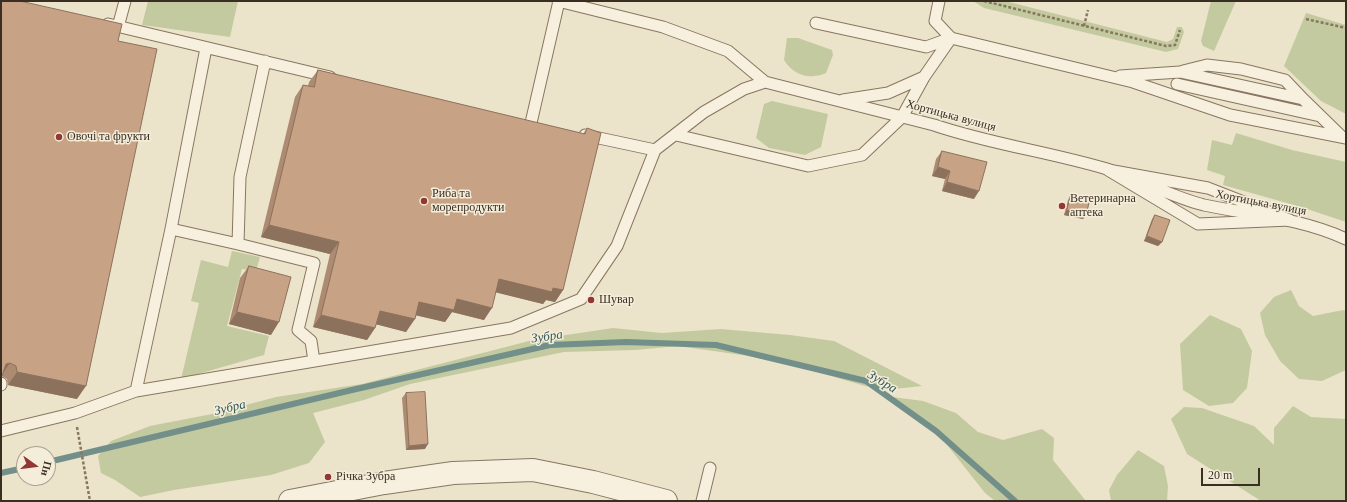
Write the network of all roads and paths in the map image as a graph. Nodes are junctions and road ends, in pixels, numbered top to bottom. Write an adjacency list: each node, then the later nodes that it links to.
1 (125, 1): 10 (lane)
2 (559, 1): 19 (lane, Хортицька вулиця); 24 (lane)
3 (939, 1): 13 (lane)
4 (984, 1): 9 (path)
5 (1088, 10): 9 (path)
6 (1306, 19): 11 (path)
7 (97, 22): 10 (lane)
8 (816, 23): 13 (lane)
9 (1084, 26): 12 (path)
10 (118, 27): 14 (lane)
11 (1346, 28)
12 (1180, 30)
13 (951, 38): 16 (lane); 17 (lane)
14 (206, 48): 15 (lane); 31 (lane)
15 (265, 61): 18 (lane); 33 (lane)
16 (924, 77): 21 (lane); 23 (lane)
17 (1109, 77): 22 (lane); 27 (lane)
18 (342, 80)
19 (765, 82): 21 (lane, Хортицька вулиця); 26 (lane)
20 (1177, 84): 22 (lane)
21 (838, 101): 23 (lane, Хортицька вулиця)
22 (1320, 116): 27 (lane)
23 (902, 117): 26 (lane); 29 (lane, Хортицька вулиця)
24 (545, 126)
25 (574, 132): 28 (lane)
26 (676, 135): 28 (lane)
27 (1344, 138)
28 (655, 150): 34 (lane)
29 (1108, 170): 30 (lane, Хортицька вулиця); 30 (lane); 30 (lane)
30 (1290, 220): 32 (lane, Хортицька вулиця)
31 (171, 229): 33 (lane); 35 (lane)
32 (1346, 238)
33 (238, 244): 34 (lane)
34 (314, 361): 35 (lane)
35 (136, 391): 36 (lane)
36 (1, 431)
37 (78, 435): 39 (path)
38 (710, 468): 42 (lane)
39 (90, 501)
40 (290, 501): 41 (street)
41 (666, 501)
42 (702, 501)

